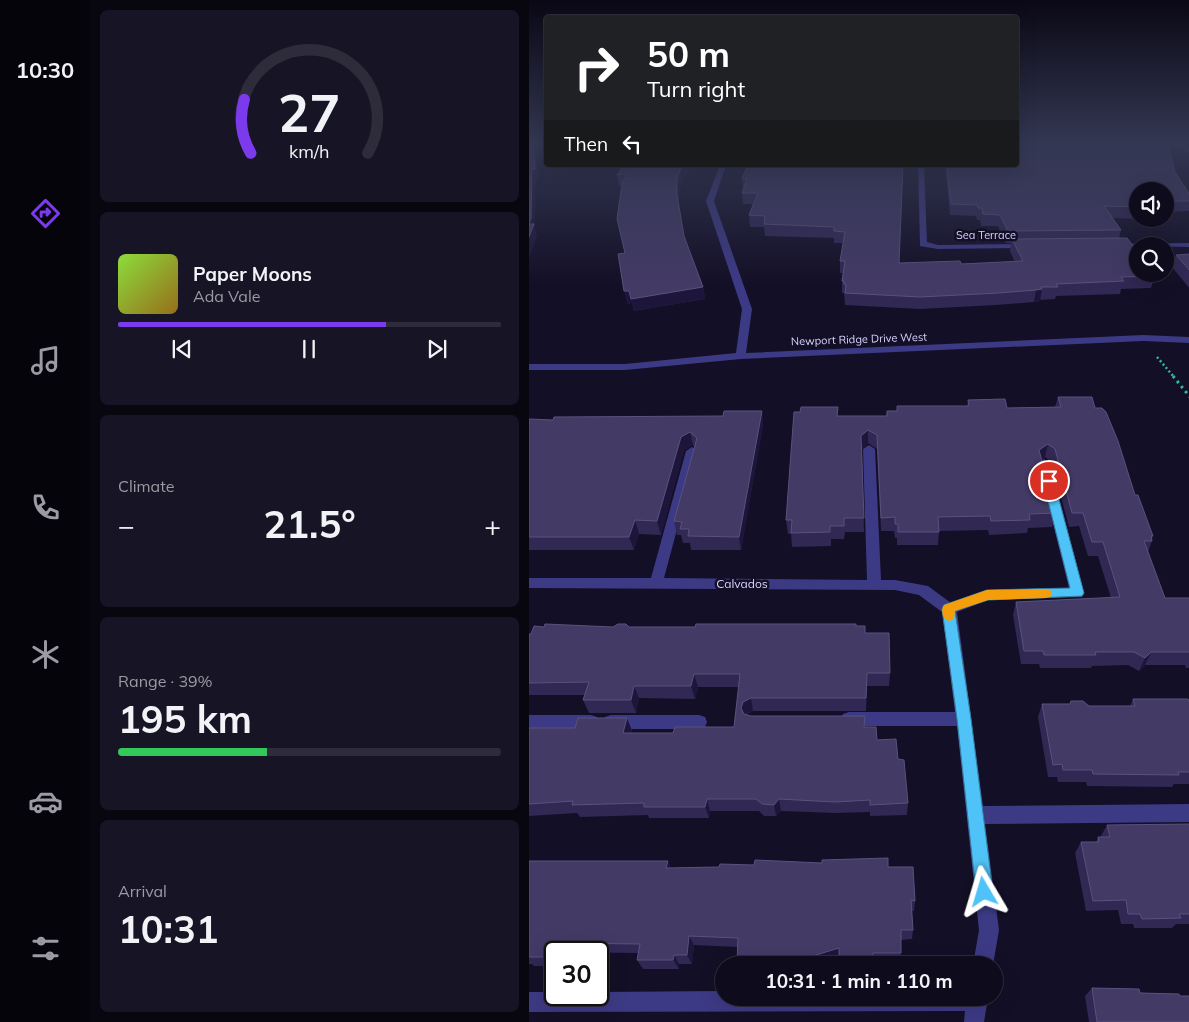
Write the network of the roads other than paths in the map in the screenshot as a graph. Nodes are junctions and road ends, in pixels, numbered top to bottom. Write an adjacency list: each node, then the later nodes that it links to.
1 (714, 190): 7 (street)
2 (922, 190): 4 (street, Sea Terrace)
3 (1189, 245): 5 (street)
4 (1035, 246)
5 (1102, 246)
6 (1189, 340): 7 (street, Newport Ridge Drive West)
7 (741, 356): 8 (street, Newport Ridge Drive West)
8 (529, 367)
9 (869, 449): 14 (street)
10 (692, 451): 13 (street)
11 (1044, 463): 15 (street)
12 (529, 583): 13 (street, Calvados)
13 (656, 584): 14 (street, Calvados)
14 (874, 585): 15 (street, Calvados)
15 (949, 609): 17 (street)
16 (829, 719): 17 (street)
17 (964, 719): 21 (street)
18 (529, 722): 19 (street)
19 (699, 722)
20 (1189, 813): 21 (street)
21 (975, 815): 22 (street)
22 (985, 956)
23 (715, 1001): 24 (street)
24 (529, 1002)
25 (976, 1006): 26 (street)
26 (974, 1022)

